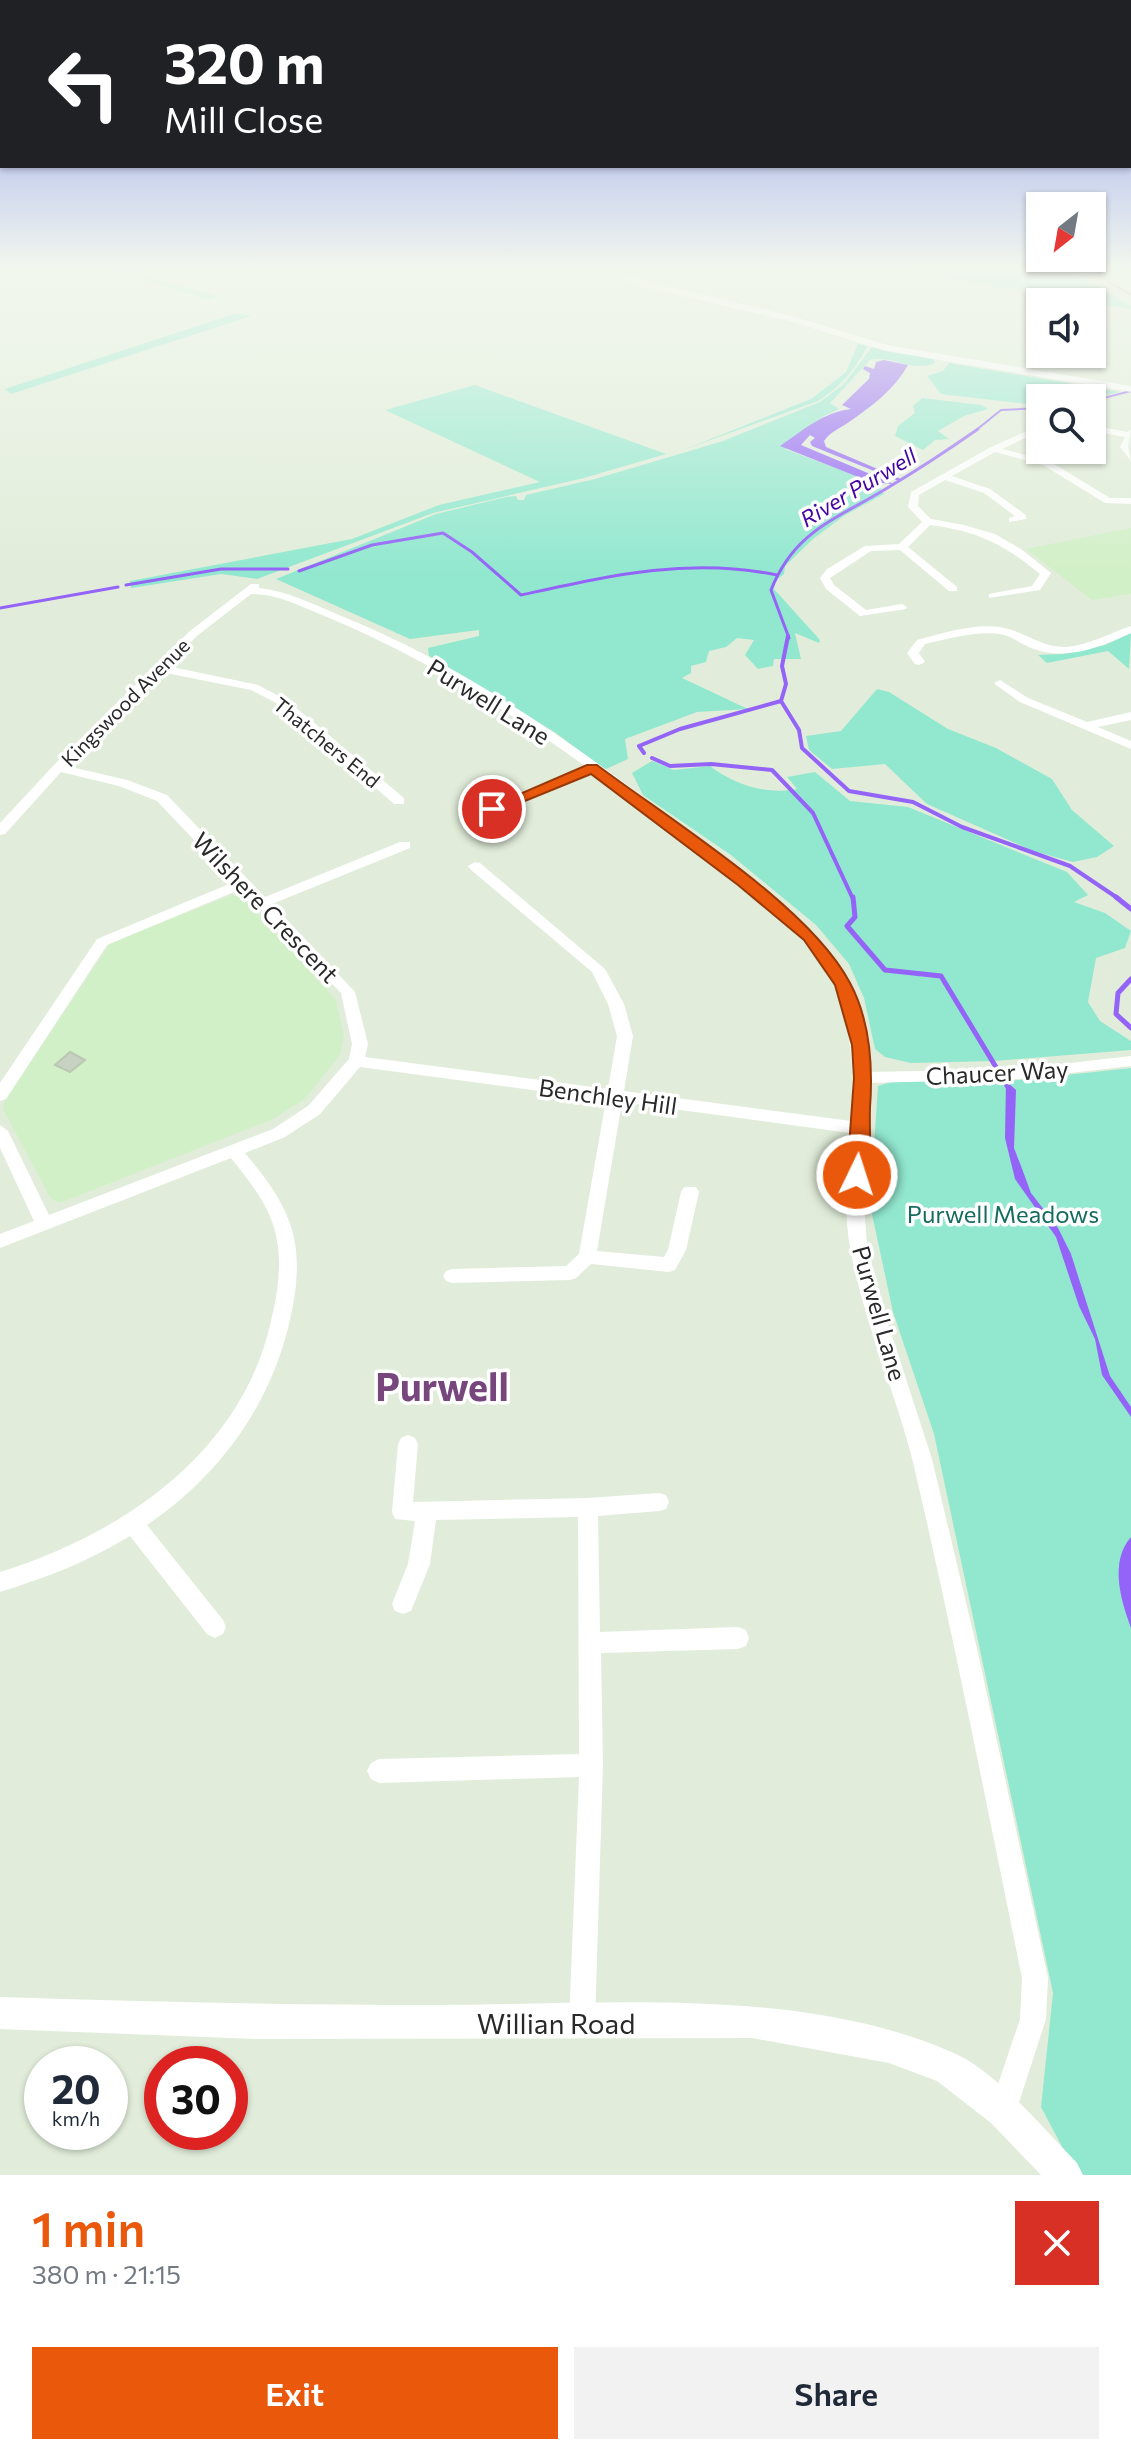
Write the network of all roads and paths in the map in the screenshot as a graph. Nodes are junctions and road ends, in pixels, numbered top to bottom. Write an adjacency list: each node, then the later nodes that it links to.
1 (1020, 370): 2 (street)
2 (1131, 389)
3 (1106, 430): 5 (street)
4 (1026, 434): 6 (street)
5 (1129, 434): 7 (street)
6 (994, 449): 8 (street); 10 (street)
7 (1131, 457)
8 (1026, 458)
9 (1048, 464): 11 (street)
10 (942, 476): 12 (street); 13 (street)
11 (1131, 501)
12 (1012, 520)
13 (928, 522): 14 (street); 17 (street)
14 (902, 547): 16 (street); 19 (street)
15 (253, 587): 23 (street, Kingswood Avenue); 29 (street, Purwell Lane)
16 (953, 589)
17 (993, 596)
18 (902, 607): 19 (street)
19 (864, 614): 20 (street)
20 (848, 616)
21 (1131, 629): 22 (street)
22 (919, 662)
23 (158, 668): 28 (street, Kingswood Avenue); 30 (street, Thatchers End)
24 (1000, 683): 26 (street)
25 (1131, 716): 26 (street)
26 (1087, 726): 27 (street)
27 (1131, 745)
28 (58, 768): 32 (street, Kingswood Avenue); 35 (street, Wilshere Crescent)
29 (592, 768): 31 (street); 39 (street, Purwell Lane)
30 (399, 801)
31 (467, 819)
32 (0, 831)
33 (405, 845): 36 (street)
34 (475, 866): 41 (street)
35 (243, 883): 36 (street, Wilshere Crescent); 40 (street)
36 (262, 903): 37 (street, Wilshere Crescent)
37 (356, 1061): 41 (street, Benchley Hill); 44 (street)
38 (1131, 1061): 39 (street, Chaucer Way)
39 (863, 1078): 42 (street, Purwell Lane)
40 (0, 1095)
41 (616, 1097): 42 (street, Benchley Hill); 48 (street)
42 (860, 1128): 64 (street, Purwell Lane)
43 (0, 1131): 46 (street)
44 (235, 1151): 46 (street); 54 (street)
45 (690, 1192): 48 (street)
46 (44, 1223): 47 (street)
47 (0, 1241)
48 (587, 1257): 49 (street)
49 (452, 1276)
50 (408, 1444): 53 (street)
51 (659, 1502): 52 (street)
52 (588, 1507): 53 (street); 59 (street)
53 (427, 1512): 56 (street)
54 (133, 1524): 55 (street); 57 (street)
55 (0, 1582)
56 (403, 1604)
57 (215, 1627)
58 (738, 1638): 59 (street)
59 (592, 1643): 60 (street)
60 (591, 1765): 61 (street); 63 (street)
61 (379, 1771)
62 (0, 2013): 63 (street, Willian Road)
63 (582, 2023): 64 (street, Willian Road)
64 (1003, 2111): 65 (street, Willian Road)
65 (1065, 2175)

